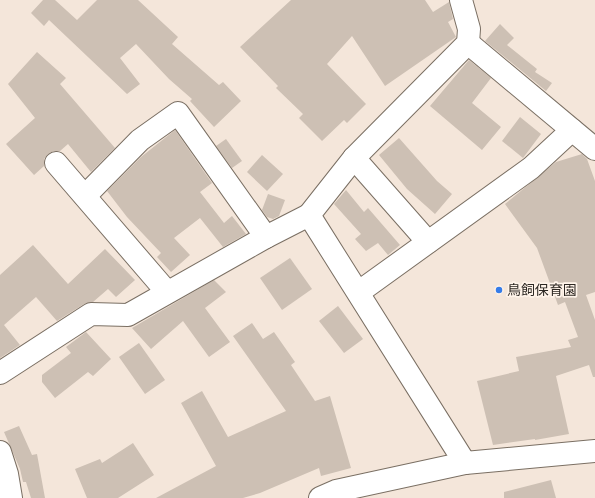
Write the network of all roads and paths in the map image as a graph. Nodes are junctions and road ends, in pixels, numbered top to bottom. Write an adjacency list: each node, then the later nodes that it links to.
1 (461, 0): 2 (street)
2 (468, 42): 3 (street); 5 (street)
3 (572, 130): 4 (street); 10 (street)
4 (595, 149)
5 (354, 158): 8 (street); 10 (street)
6 (56, 162): 7 (street)
7 (85, 196): 9 (street); 11 (street)
8 (309, 215): 9 (street); 12 (street)
9 (266, 237): 11 (street)
10 (428, 242): 12 (street)
11 (167, 292): 13 (street)
12 (359, 292): 16 (street)
13 (0, 373)
14 (595, 451): 16 (street)
15 (0, 452): 17 (street)
16 (465, 463): 18 (street)
17 (11, 498)
18 (320, 498)

